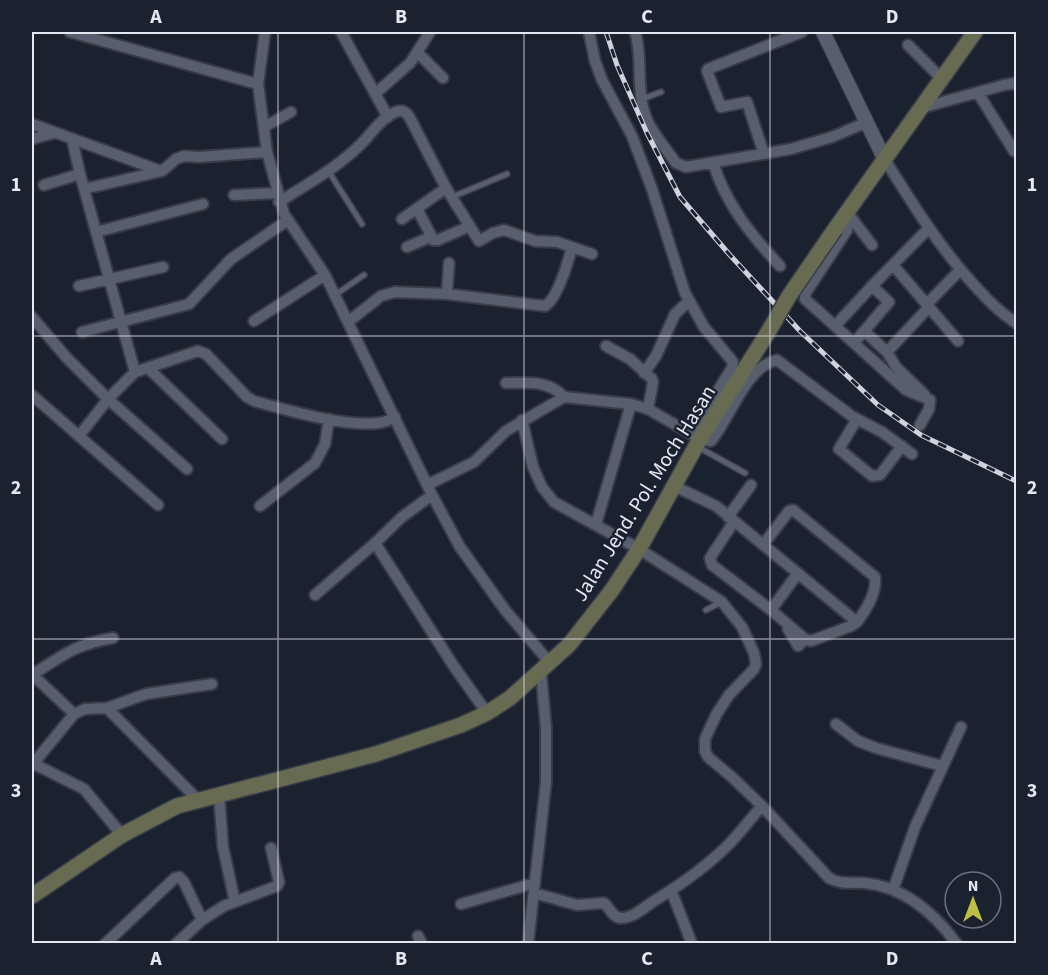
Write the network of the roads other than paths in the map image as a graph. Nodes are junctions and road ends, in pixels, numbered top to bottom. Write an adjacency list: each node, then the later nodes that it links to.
1 (70, 32): 14 (street)
2 (262, 32): 14 (street)
3 (341, 32): 18 (street)
4 (430, 32): 11 (street)
5 (589, 32): 69 (street)
6 (635, 32): 19 (street)
7 (802, 32): 31 (street)
8 (823, 32): 23 (street)
9 (975, 32): 13 (main road, Jalan Jend. Pol. Moch Hasan)
10 (908, 45): 13 (street)
11 (418, 53): 12 (street); 18 (street)
12 (443, 78)
13 (942, 79): 20 (main road, Jalan Jend. Pol. Moch Hasan)
14 (258, 84): 25 (street)
15 (1017, 84): 17 (street)
16 (661, 92): 19 (lane)
17 (978, 93): 20 (street); 29 (street)
18 (375, 94): 22 (street)
19 (642, 99): 33 (street)
20 (921, 108): 32 (main road, Jalan Jend. Pol. Moch Hasan)
21 (291, 112): 25 (street)
22 (388, 117): 35 (street); 40 (street)
23 (865, 123): 31 (street); 32 (street)
24 (32, 124): 26 (street)
25 (264, 127): 30 (street)
26 (55, 133): 27 (street); 28 (street)
27 (32, 139)
28 (72, 140): 34 (street); 36 (street)
29 (1014, 151)
30 (267, 152): 34 (street); 42 (street)
31 (764, 154): 33 (street)
32 (884, 158): 47 (main road, Jalan Jend. Pol. Moch Hasan); 50 (street)
33 (713, 162): 59 (street)
34 (162, 171): 39 (street)
35 (329, 171): 42 (street); 48 (lane)
36 (80, 174): 38 (street); 39 (street)
37 (507, 174): 40 (lane)
38 (44, 185)
39 (84, 189): 51 (street)
40 (449, 192): 44 (street); 49 (street)
41 (234, 195): 42 (street)
42 (279, 197): 46 (street)
43 (202, 204): 51 (street)
44 (417, 208): 45 (street); 52 (street)
45 (402, 219)
46 (288, 220): 62 (street); 74 (street)
47 (842, 222): 53 (street); 76 (street); 100 (main road, Jalan Jend. Pol. Moch Hasan, bridge)
48 (362, 224)
49 (470, 226): 52 (street); 55 (street)
50 (928, 229): 58 (street); 61 (street)
51 (96, 232): 64 (street)
52 (432, 237): 54 (street)
53 (872, 245)
54 (407, 247)
55 (572, 247): 56 (street); 67 (street)
56 (592, 254)
57 (449, 263): 67 (street)
58 (893, 265): 66 (street); 70 (street)
59 (780, 266)
60 (164, 267): 64 (street)
61 (960, 270): 70 (street); 75 (street)
62 (325, 275): 68 (street); 72 (street)
63 (364, 275): 68 (lane)
64 (109, 278): 65 (street); 74 (street)
65 (79, 286)
66 (872, 286): 76 (street); 77 (street)
67 (447, 294): 73 (street)
68 (335, 295): 73 (street)
69 (689, 302): 85 (street); 100 (street)
70 (928, 306): 79 (street); 82 (street)
71 (32, 317): 89 (street)
72 (254, 321)
73 (348, 322): 93 (street)
74 (122, 323): 78 (street); 84 (street)
75 (1017, 323)
76 (835, 326): 80 (street)
77 (864, 331): 80 (street); 82 (street)
78 (82, 332)
79 (958, 341)
80 (854, 343): 90 (street)
81 (606, 346): 85 (street)
82 (887, 352): 90 (street)
83 (148, 368): 84 (street); 94 (street); 99 (street)
84 (135, 372): 89 (street)
85 (644, 373): 92 (street)
86 (506, 383): 88 (street)
87 (32, 395): 98 (street)
88 (564, 398): 91 (street); 96 (street)
89 (108, 399): 98 (street); 103 (street)
90 (930, 400): 97 (street)
91 (631, 404): 92 (street); 111 (street)
92 (648, 409): 100 (street)
93 (395, 417): 94 (street); 107 (street)
94 (329, 419): 109 (street)
95 (856, 419): 100 (street); 101 (street); 101 (street)
96 (522, 420): 107 (street); 111 (street)
97 (920, 425)
98 (79, 436): 108 (street)
99 (222, 439)
100 (696, 440): 104 (lane); 106 (main road, Jalan Jend. Pol. Moch Hasan)
101 (902, 446): 102 (street)
102 (912, 454)
103 (188, 469)
104 (745, 473)
105 (752, 485): 110 (street)
106 (674, 486): 110 (street); 114 (main road, Jalan Jend. Pol. Moch Hasan)
107 (430, 490): 112 (street); 122 (street)
108 (158, 505)
109 (260, 506)
110 (731, 520): 113 (street); 119 (street)
111 (596, 524): 114 (street)
112 (375, 543): 116 (street); 126 (street)
113 (764, 545): 115 (street); 120 (street)
114 (639, 549): 117 (street); 122 (main road, Jalan Jend. Pol. Moch Hasan)
115 (798, 573): 119 (street); 120 (street)
116 (315, 595)
117 (722, 602): 118 (lane); 134 (street)
118 (706, 610)
119 (771, 610): 120 (street)
120 (856, 622)
121 (113, 638): 123 (street)
122 (545, 668): 126 (main road, Jalan Jend. Pol. Moch Hasan); 137 (street)
123 (32, 675): 127 (street)
124 (212, 684): 125 (street)
125 (107, 708): 127 (street); 133 (street)
126 (487, 713): 132 (main road, Jalan Jend. Pol. Moch Hasan)
127 (74, 714): 130 (street)
128 (836, 724): 131 (street)
129 (961, 727): 131 (street)
130 (32, 763): 135 (street)
131 (942, 766): 139 (street)
132 (219, 795): 133 (main road, Jalan Jend. Pol. Moch Hasan); 141 (street)
133 (198, 800): 135 (main road, Jalan Jend. Pol. Moch Hasan)
134 (762, 806): 138 (street); 139 (street)
135 (123, 835): 140 (main road, Jalan Jend. Pol. Moch Hasan)
136 (271, 848): 141 (street)
137 (534, 888): 138 (street); 142 (street); 146 (street)
138 (671, 890): 147 (street)
139 (893, 890): 148 (street)
140 (32, 896)
141 (235, 902): 143 (street)
142 (461, 904)
143 (202, 920): 144 (street); 145 (street)
144 (105, 944)
145 (176, 944)
146 (528, 944)
147 (692, 944)
148 (957, 944)

